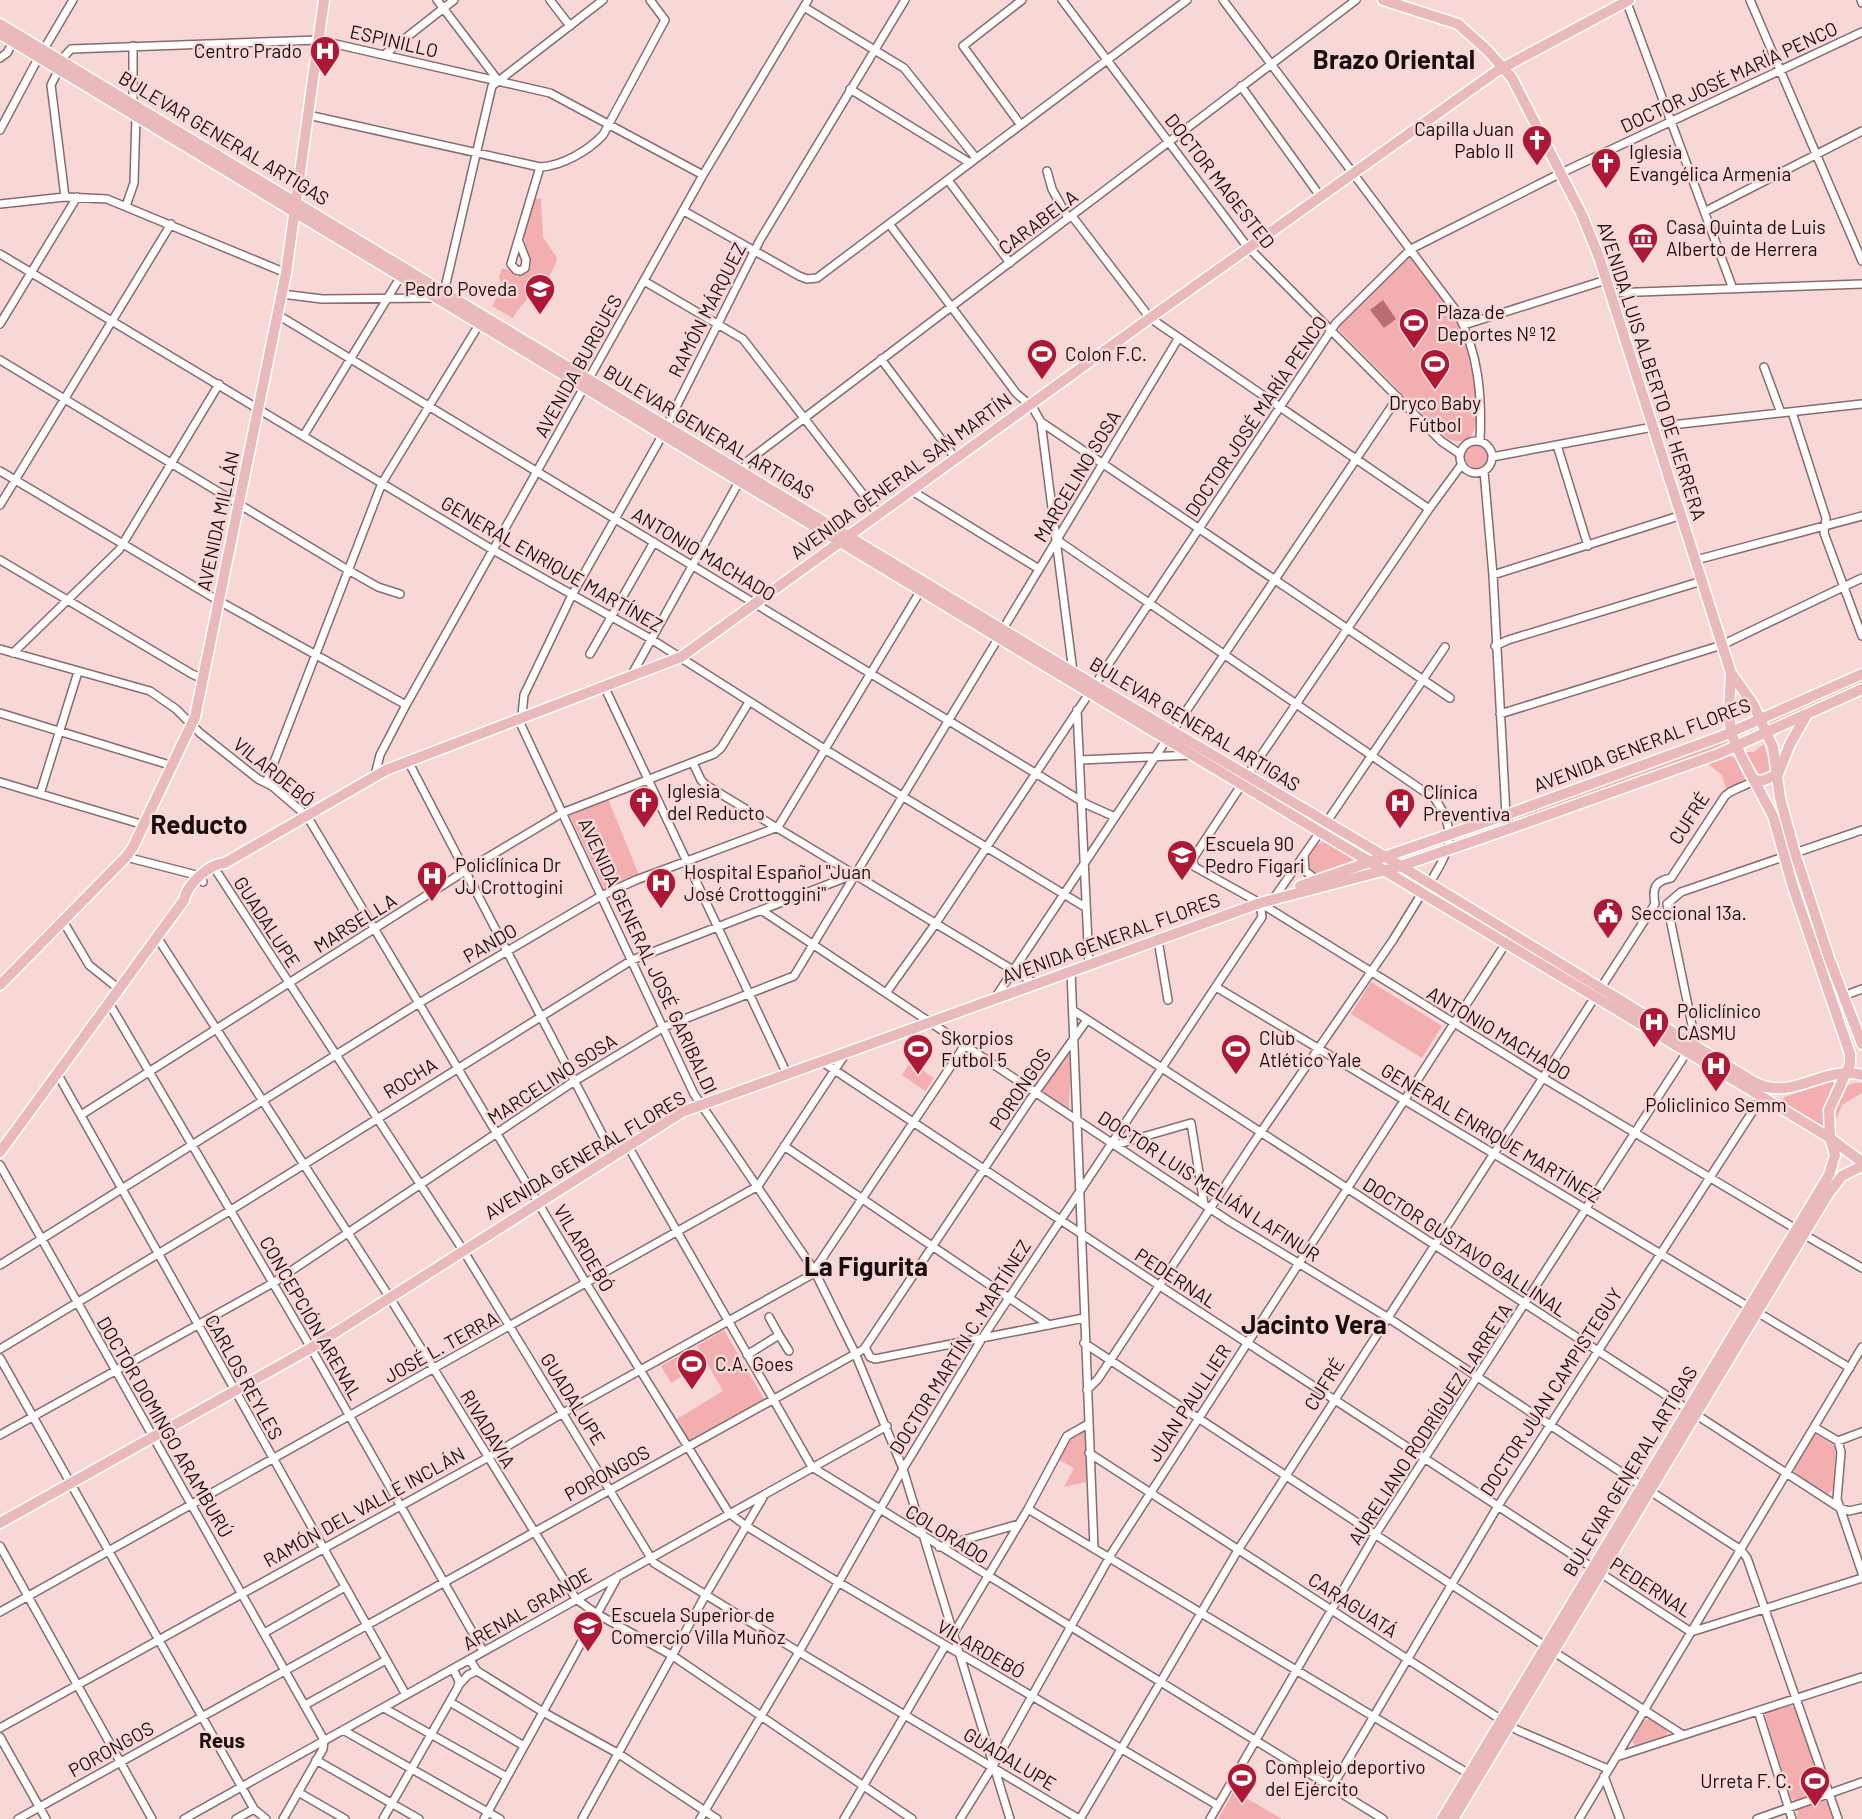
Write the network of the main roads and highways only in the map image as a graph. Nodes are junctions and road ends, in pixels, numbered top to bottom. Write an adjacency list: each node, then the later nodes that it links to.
1 (324, 0): 9 (main road, AVENIDA MILLÁN)
2 (1383, 0): 8 (main road, AVENIDA LUIS ALBERTO DE HERRERA)
3 (1627, 0): 8 (main road, AVENIDA GENERAL SAN MARTÍN)
4 (0, 24): 6 (main road, BULEVAR GENERAL ARTIGAS)
5 (0, 34): 6 (main road, BULEVAR GENERAL ARTIGAS)
6 (41, 54): 7 (main road, BULEVAR GENERAL ARTIGAS)
7 (60, 65): 9 (main road, BULEVAR GENERAL ARTIGAS); 9 (main road, BULEVAR GENERAL ARTIGAS)
8 (1505, 67): 12 (main road, AVENIDA GENERAL SAN MARTÍN); 14 (main road, AVENIDA LUIS ALBERTO DE HERRERA)
9 (296, 208): 10 (main road, BULEVAR GENERAL ARTIGAS); 10 (main road, BULEVAR GENERAL ARTIGAS); 35 (main road, AVENIDA MILLÁN)
10 (441, 295): 11 (main road, BULEVAR GENERAL ARTIGAS); 11 (main road, BULEVAR GENERAL ARTIGAS)
11 (587, 383): 12 (main road, BULEVAR GENERAL ARTIGAS)
12 (845, 539): 13 (main road, BULEVAR GENERAL ARTIGAS); 13 (main road, BULEVAR GENERAL ARTIGAS); 30 (main road, AVENIDA GENERAL SAN MARTÍN)
13 (1001, 633): 16 (main road, BULEVAR GENERAL ARTIGAS); 16 (main road, BULEVAR GENERAL ARTIGAS)
14 (1731, 673): 18 (main road, AVENIDA LUIS ALBERTO DE HERRERA); 19 (main road, AVENIDA LUIS ALBERTO DE HERRERA)
15 (1862, 674): 21 (main road, AVENIDA GENERAL FLORES)
16 (1091, 688): 24 (main road, BULEVAR GENERAL ARTIGAS)
17 (1862, 689): 20 (main road, AVENIDA GENERAL FLORES)
18 (1753, 704): 19 (main road); 21 (main road, AVENIDA LUIS ALBERTO DE HERRERA)
19 (1729, 710): 22 (main road, AVENIDA LUIS ALBERTO DE HERRERA)
20 (1809, 713): 23 (main road, AVENIDA GENERAL FLORES); 26 (main road)
21 (1760, 720): 22 (main road, AVENIDA GENERAL FLORES); 23 (main road, AVENIDA LUIS ALBERTO DE HERRERA)
22 (1731, 733): 25 (main road, AVENIDA LUIS ALBERTO DE HERRERA); 29 (main road, AVENIDA GENERAL FLORES)
23 (1766, 733): 25 (main road, AVENIDA GENERAL FLORES); 26 (main road, AVENIDA LUIS ALBERTO DE HERRERA)
24 (1170, 735): 27 (main road, BULEVAR GENERAL ARTIGAS); 27 (main road, BULEVAR GENERAL ARTIGAS)
25 (1736, 746): 28 (main road, AVENIDA LUIS ALBERTO DE HERRERA); 31 (main road, AVENIDA GENERAL FLORES)
26 (1778, 774): 28 (main road, CUFRÉ); 37 (main road, AVENIDA LUIS ALBERTO DE HERRERA)
27 (1245, 780): 29 (main road, BULEVAR GENERAL ARTIGAS); 29 (main road, BULEVAR GENERAL ARTIGAS)
28 (1755, 780): 37 (main road, AVENIDA LUIS ALBERTO DE HERRERA)
29 (1377, 859): 31 (main road, BULEVAR GENERAL ARTIGAS); 31 (main road, BULEVAR GENERAL ARTIGAS); 34 (main road, AVENIDA GENERAL FLORES)
30 (225, 863): 32 (main road, AVENIDA GENERAL SAN MARTÍN); 32 (main road, AVENIDA GENERAL SAN MARTÍN)
31 (1393, 869): 33 (main road, BULEVAR GENERAL ARTIGAS); 33 (main road, BULEVAR GENERAL ARTIGAS); 34 (main road, AVENIDA GENERAL FLORES); 36 (main road, BULEVAR GENERAL ARTIGAS)
32 (202, 879): 43 (main road, AVENIDA GENERAL SAN MARTÍN)
33 (1439, 890): 36 (main road, BULEVAR GENERAL ARTIGAS)
34 (1274, 898): 46 (main road, AVENIDA GENERAL FLORES)
35 (0, 985)
36 (1599, 993): 41 (main road, BULEVAR GENERAL ARTIGAS)
37 (1838, 998): 38 (main road, AVENIDA LUIS ALBERTO DE HERRERA); 39 (main road, AVENIDA LUIS ALBERTO DE HERRERA)
38 (1862, 1044)
39 (1845, 1074): 40 (main road); 41 (main road); 42 (main road)
40 (1862, 1075)
41 (1765, 1093): 42 (main road, BULEVAR GENERAL ARTIGAS)
42 (1830, 1138): 44 (main road, BULEVAR GENERAL ARTIGAS); 45 (main road, BULEVAR GENERAL ARTIGAS)
43 (0, 1152)
44 (1862, 1164): 45 (main road, BULEVAR GENERAL ARTIGAS)
45 (1800, 1232): 47 (main road, BULEVAR GENERAL ARTIGAS)
46 (0, 1523)
47 (1505, 1722): 48 (main road, BULEVAR GENERAL ARTIGAS); 49 (main road, BULEVAR GENERAL ARTIGAS)
48 (1442, 1819)
49 (1453, 1819)

